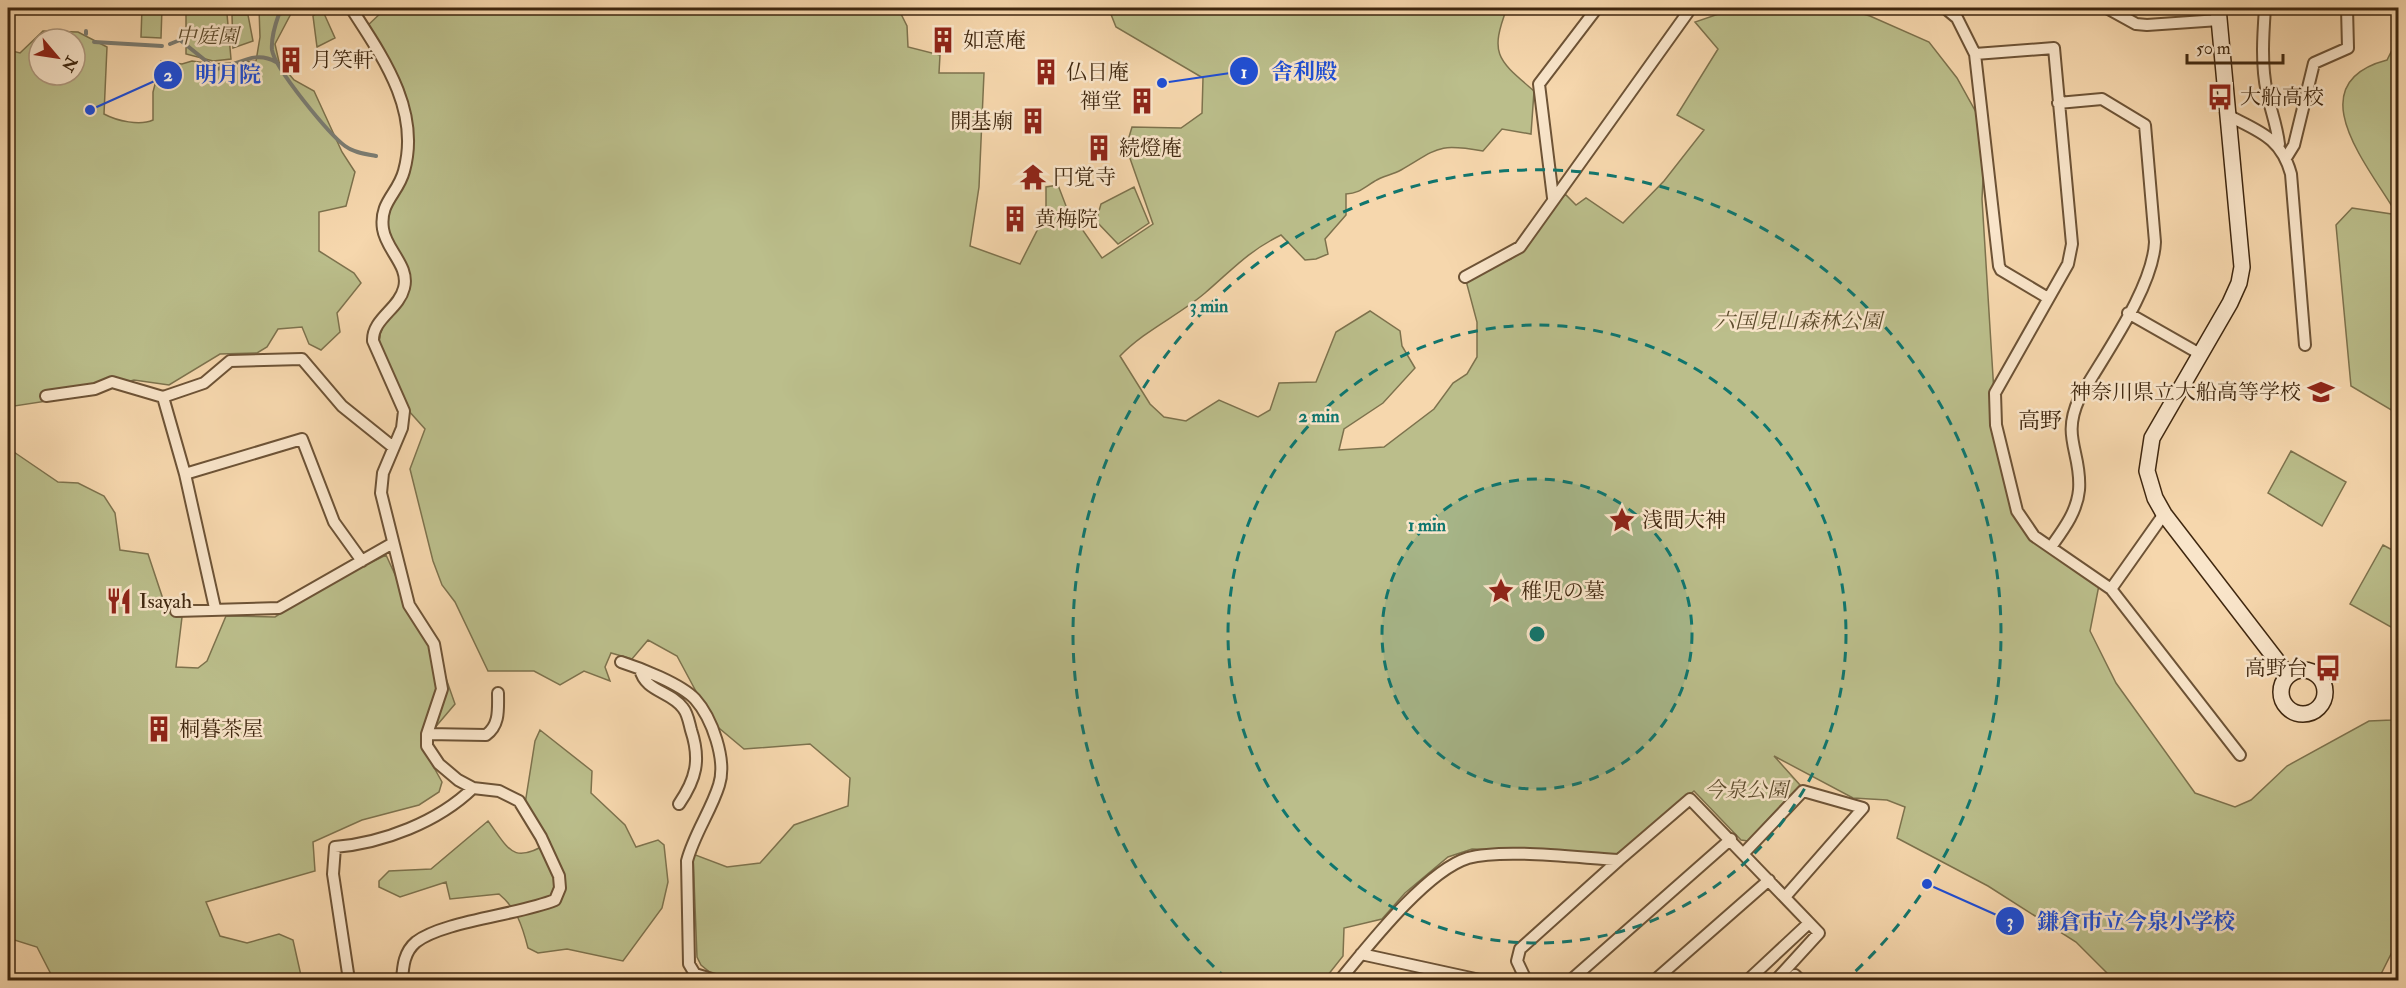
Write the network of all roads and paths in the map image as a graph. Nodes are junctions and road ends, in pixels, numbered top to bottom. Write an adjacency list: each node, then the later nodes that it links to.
1 (351, 8): 23 (street)
2 (1597, 8): 15 (street)
3 (1689, 8): 15 (street)
4 (1945, 8): 10 (street)
5 (2107, 8): 8 (street)
6 (2265, 8): 13 (street)
7 (2347, 8): 14 (street)
8 (2122, 12): 9 (street)
9 (2219, 14): 12 (street)
10 (1975, 54): 11 (street); 17 (street)
11 (2058, 103): 17 (street); 18 (street)
12 (2229, 116): 13 (street); 20 (street)
13 (2278, 144): 14 (street)
14 (2286, 158): 19 (street)
15 (1553, 198): 16 (street)
16 (1465, 278)
17 (2048, 298): 27 (street)
18 (2128, 313): 20 (street); 27 (street)
19 (2304, 345)
20 (2200, 354): 25 (street)
21 (46, 396): 22 (street)
22 (164, 397): 23 (street); 24 (street)
23 (393, 447): 26 (street)
24 (185, 474): 28 (street); 30 (street)
25 (2163, 514): 29 (street); 34 (street)
26 (393, 543): 28 (street); 36 (street)
27 (2051, 548): 29 (street)
28 (362, 561): 30 (street)
29 (2111, 589): 37 (street)
30 (215, 608): 31 (street)
31 (176, 611)
32 (621, 662): 33 (street)
33 (640, 669): 39 (street); 49 (street)
34 (2288, 675)
35 (498, 693): 36 (street)
36 (427, 734): 38 (street)
37 (2240, 755)
38 (473, 788): 47 (street); 48 (street)
39 (679, 804)
40 (1731, 839): 41 (street); 42 (street); 53 (street)
41 (1744, 853): 43 (street); 44 (street)
42 (1619, 860): 46 (street); 52 (street)
43 (1769, 880): 44 (street); 54 (street)
44 (1785, 897): 45 (street)
45 (1809, 923): 55 (street); 56 (street)
46 (1361, 954): 50 (street); 51 (street)
47 (349, 981)
48 (402, 981)
49 (715, 981)
50 (1340, 981)
51 (1480, 981)
52 (1526, 981)
53 (1571, 981)
54 (1655, 981)
55 (1748, 981)
56 (1776, 981)
57 (1790, 981): 58 (street)
58 (1800, 981)

